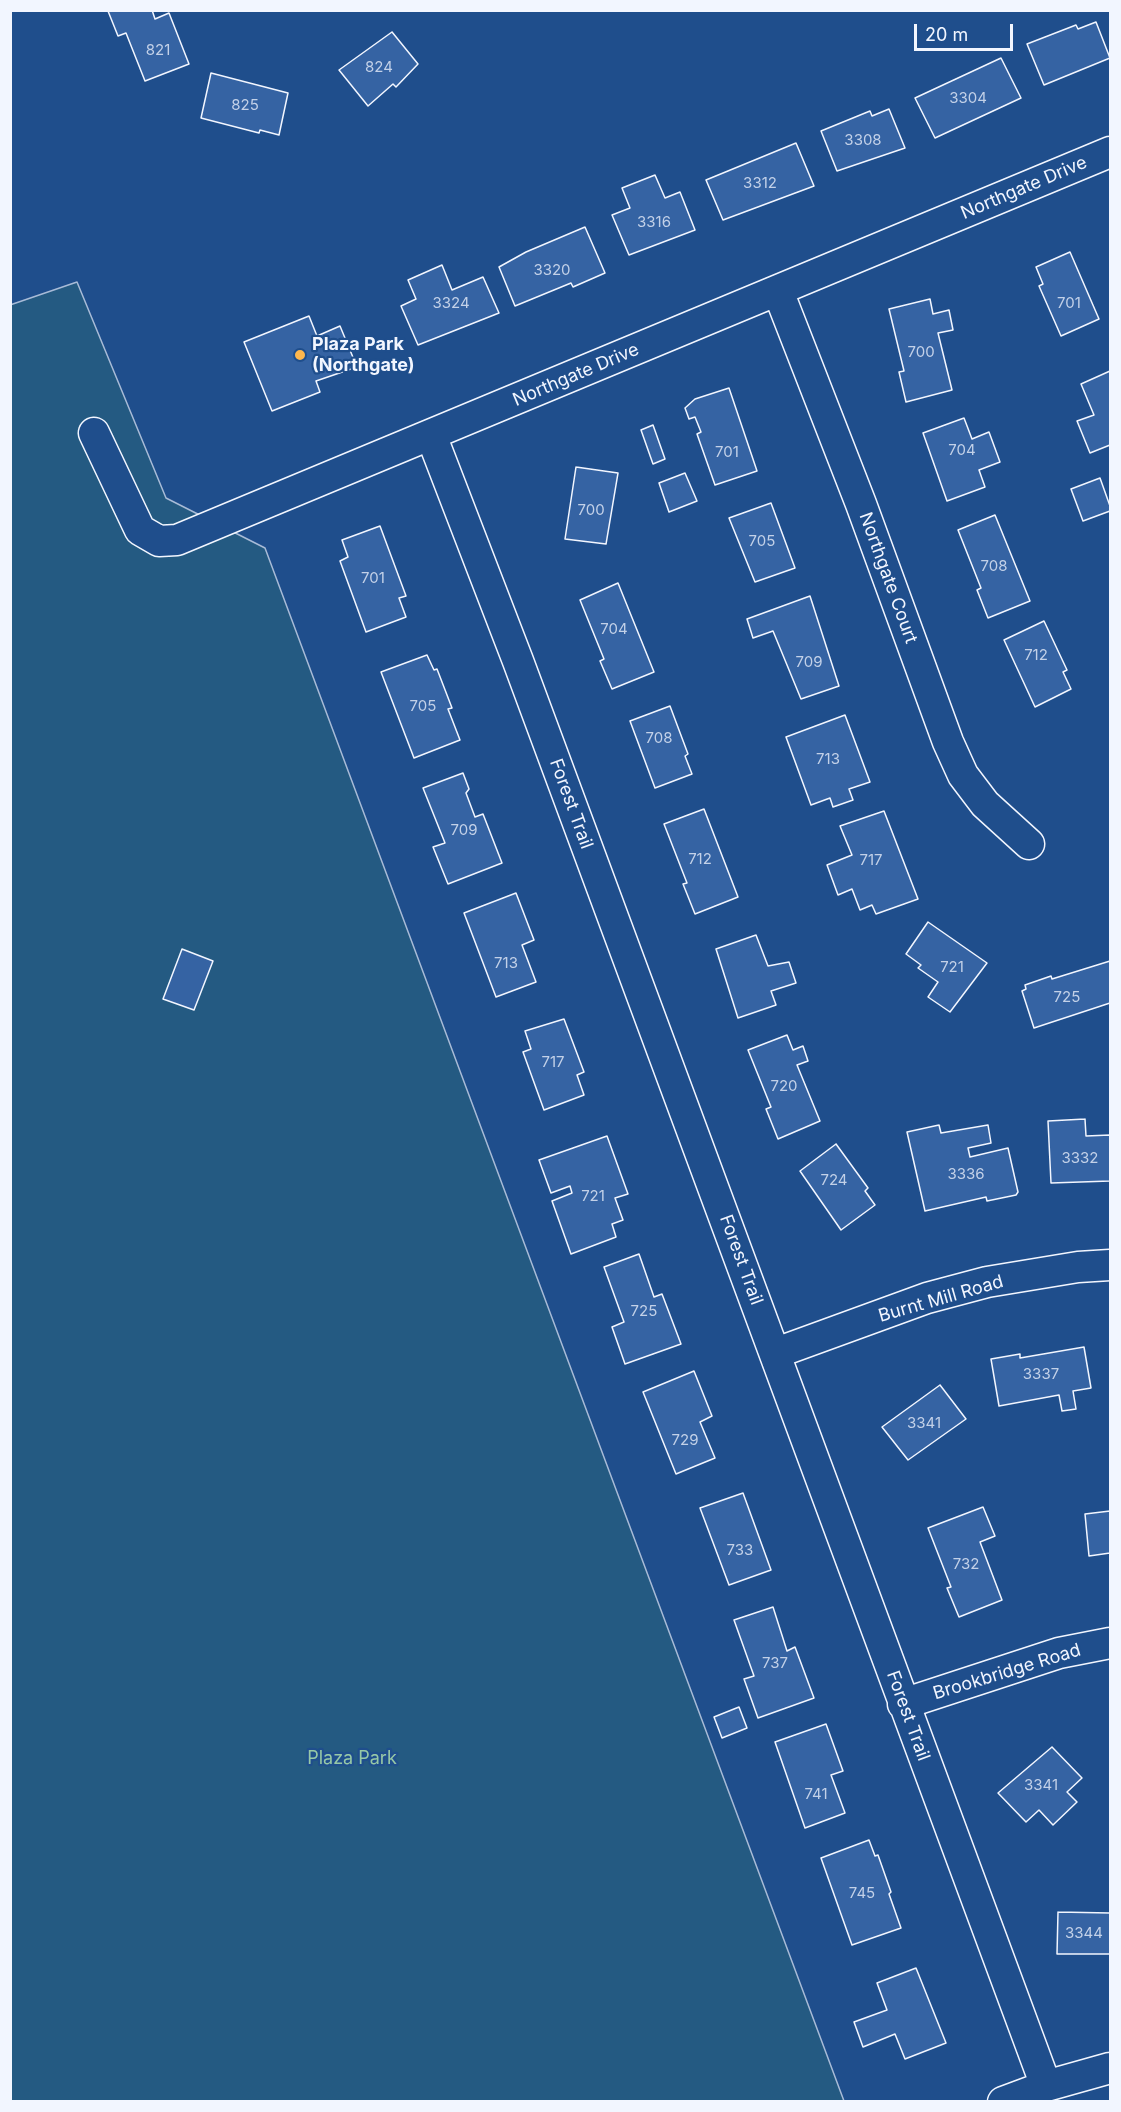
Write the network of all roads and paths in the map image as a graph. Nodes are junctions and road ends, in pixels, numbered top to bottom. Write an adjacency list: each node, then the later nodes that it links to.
1 (1110, 152): 2 (street, Northgate Drive)
2 (778, 291): 4 (street, Northgate Drive); 5 (street, Northgate Court)
3 (94, 433): 4 (street, Northgate Drive)
4 (431, 435): 7 (street, Forest Trail)
5 (1029, 844)
6 (1110, 1265): 7 (street, Burnt Mill Road)
7 (776, 1353): 9 (street, Forest Trail)
8 (1110, 1643): 9 (street, Brookbridge Road)
9 (903, 1704): 11 (street, Forest Trail)
10 (1110, 2068): 11 (street)
11 (1046, 2086): 12 (street)
12 (1003, 2102)

